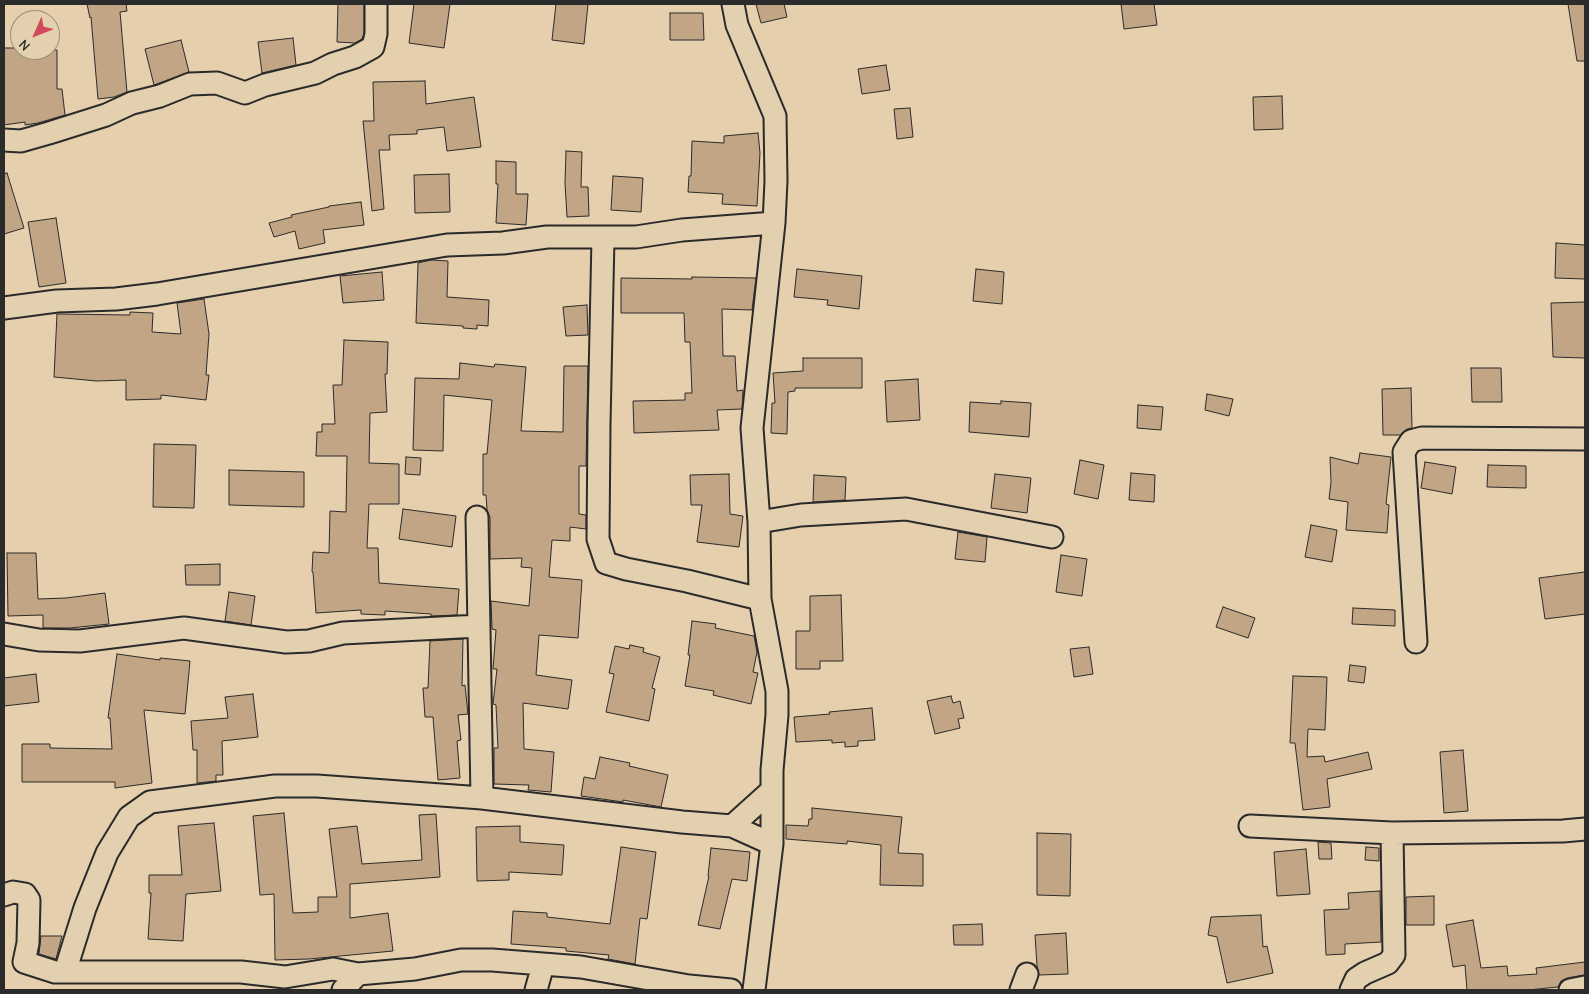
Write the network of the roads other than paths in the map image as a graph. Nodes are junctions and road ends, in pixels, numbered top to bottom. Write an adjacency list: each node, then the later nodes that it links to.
1 (376, 4): 3 (street)
2 (733, 4): 4 (street)
3 (4, 140)
4 (774, 223): 5 (street); 9 (street)
5 (603, 238): 6 (street); 11 (street)
6 (4, 308)
7 (1585, 438): 14 (street)
8 (477, 517): 12 (street)
9 (759, 522): 10 (street); 11 (street)
10 (1052, 536)
11 (760, 599): 15 (street)
12 (479, 626): 13 (street); 16 (street)
13 (4, 634)
14 (1416, 642)
15 (772, 790): 17 (street); 21 (street)
16 (482, 798): 17 (street); 24 (street)
17 (732, 826): 21 (street)
18 (1250, 826): 20 (street)
19 (1585, 829): 20 (street)
20 (1392, 833): 31 (street)
21 (772, 844): 30 (street)
22 (4, 895): 24 (street)
23 (543, 965): 25 (street); 28 (street); 29 (street)
24 (65, 972): 25 (street)
25 (358, 974): 27 (street)
26 (1585, 988): 32 (street)
27 (343, 990)
28 (536, 990)
29 (731, 990)
30 (754, 990)
31 (1351, 990)
32 (1570, 990)

